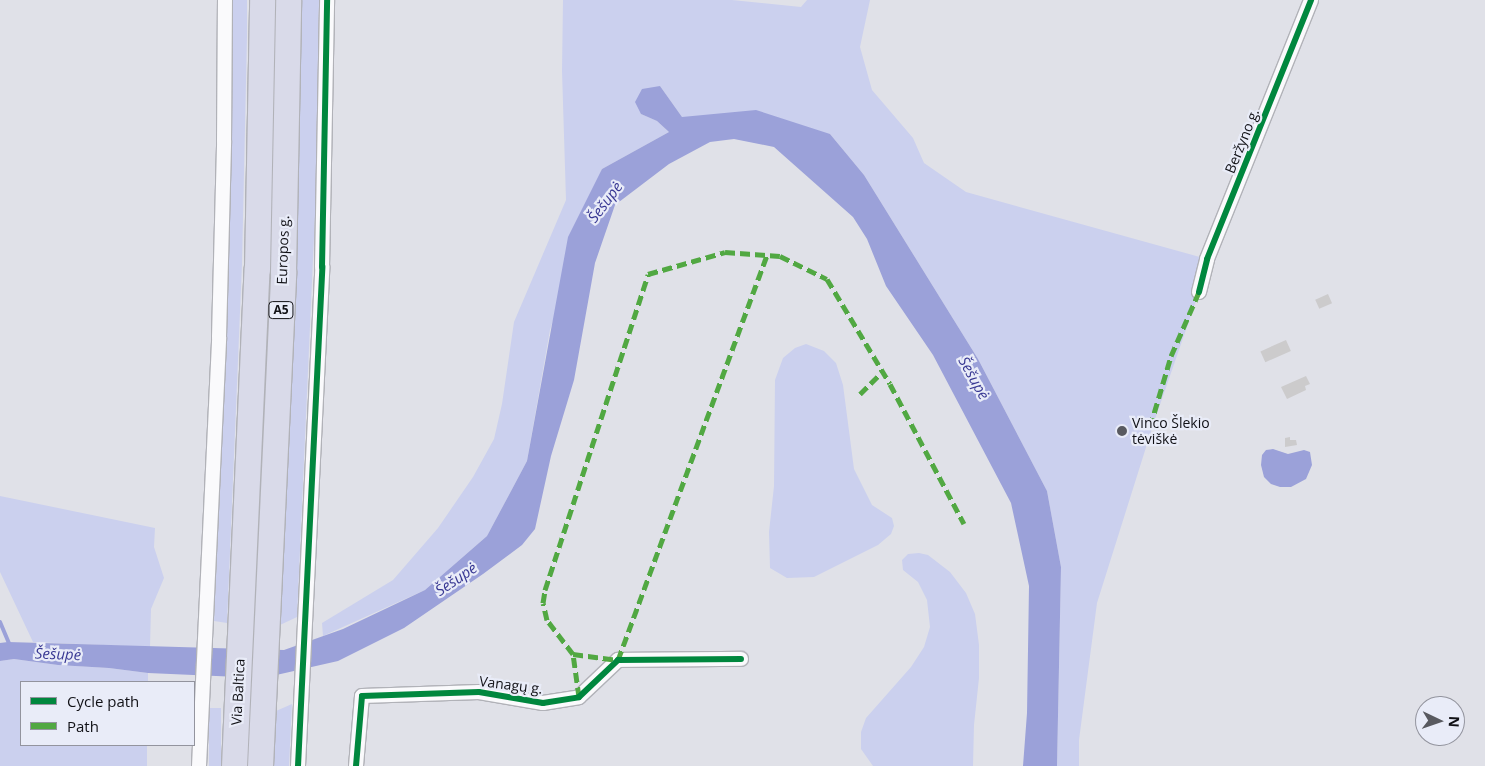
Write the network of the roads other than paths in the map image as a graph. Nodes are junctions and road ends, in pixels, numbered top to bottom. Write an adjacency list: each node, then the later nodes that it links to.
1 (225, 0): 10 (street)
2 (262, 0): 7 (highway, Europos g. / A5)
3 (288, 0): 8 (highway, Europos g. / A5)
4 (327, 0): 13 (street)
5 (1311, 0): 6 (street, Beržyno g.)
6 (1199, 292)
7 (241, 617): 11 (highway, Via Baltica / A5)
8 (267, 620): 12 (highway, Via Baltica / A5)
9 (741, 659): 14 (street, Vanagų g.)
10 (199, 766)
11 (234, 766)
12 (260, 766)
13 (298, 766)
14 (356, 766)

